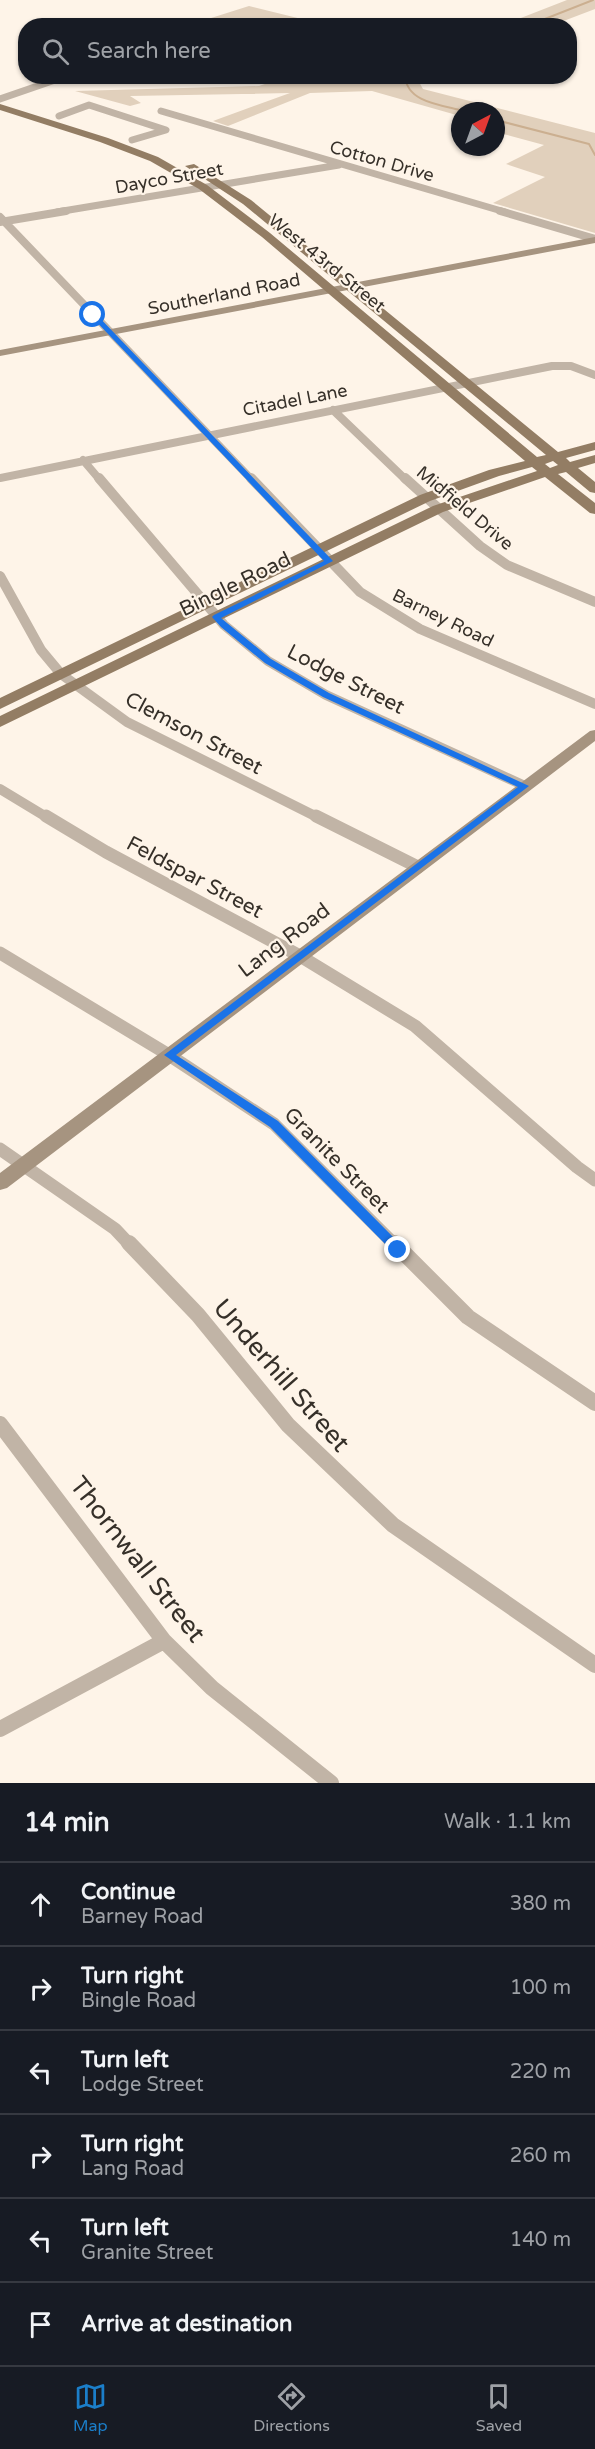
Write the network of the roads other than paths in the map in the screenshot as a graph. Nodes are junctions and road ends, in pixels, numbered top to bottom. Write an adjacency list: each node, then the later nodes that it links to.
1 (44, 84): 2 (street)
2 (1, 100): 4 (main road, West 43rd Street); 6 (main road, West 43rd Street)
3 (161, 111): 8 (street, Cotton Drive)
4 (58, 116): 5 (main road, West 43rd Street); 7 (street)
5 (119, 135): 6 (main road); 7 (main road, West 43rd Street)
6 (104, 140): 10 (main road, West 43rd Street)
7 (132, 140): 9 (main road, West 43rd Street)
8 (343, 165): 9 (street, Dayco Street); 14 (street, Cotton Drive)
9 (222, 184): 10 (street, Dayco Street); 12 (main road, West 43rd Street)
10 (203, 187): 11 (street, Dayco Street); 13 (main road, West 43rd Street)
11 (1, 220): 17 (street, Barney Road)
12 (284, 231): 13 (main road); 15 (main road, West 43rd Street)
13 (266, 235): 16 (main road, West 43rd Street)
14 (595, 240): 15 (street, Southerland Road)
15 (352, 287): 16 (street, Southerland Road); 18 (main road, West 43rd Street)
16 (331, 291): 17 (street, Southerland Road); 19 (main road, West 43rd Street)
17 (110, 332): 20 (street, Southerland Road); 25 (street, Barney Road)
18 (407, 333): 19 (main road); 22 (main road, West 43rd Street)
19 (388, 336): 23 (main road, West 43rd Street)
20 (0, 353)
21 (595, 375): 22 (street, Citadel Lane)
22 (465, 382): 23 (street, Citadel Lane); 27 (main road, West 43rd Street)
23 (446, 386): 24 (street, Citadel Lane); 30 (main road, West 43rd Street)
24 (333, 410): 25 (street, Citadel Lane); 35 (street, Midfield Drive)
25 (209, 434): 29 (street, Citadel Lane); 38 (street, Barney Road)
26 (595, 446): 27 (main road, Bingle Road)
27 (553, 456): 30 (main road, Bingle Road); 31 (main road, West 43rd Street)
28 (595, 459): 31 (main road, Bingle Road)
29 (83, 460): 33 (street, Citadel Lane); 42 (street, Lodge Street)
30 (533, 461): 32 (main road, West 43rd Street); 35 (main road, Bingle Road)
31 (566, 466): 32 (main road, Bingle Road); 34 (main road, West 43rd Street)
32 (546, 472): 36 (main road, Bingle Road); 37 (main road, West 43rd Street)
33 (0, 478)
34 (595, 489)
35 (425, 498): 36 (street, Midfield Drive); 38 (main road, Bingle Road)
36 (438, 509): 39 (main road, Bingle Road); 41 (street, Midfield Drive)
37 (595, 510)
38 (317, 549): 39 (street, Barney Road); 42 (main road, Bingle Road)
39 (329, 561): 43 (main road, Bingle Road); 47 (street, Barney Road)
40 (0, 576): 44 (street, Clemson Street)
41 (595, 602)
42 (205, 604): 43 (street, Lodge Street); 44 (main road, Bingle Road)
43 (216, 617): 45 (main road, Bingle Road); 50 (street, Lodge Street)
44 (61, 674): 45 (street, Clemson Street); 46 (main road, Bingle Road)
45 (76, 686): 48 (main road, Bingle Road); 52 (street, Clemson Street)
46 (0, 704)
47 (595, 704)
48 (0, 722)
49 (595, 734): 50 (street, Lang Road)
50 (525, 786): 52 (street, Lang Road)
51 (0, 789): 54 (street, Feldspar Street)
52 (418, 867): 54 (street, Lang Road)
53 (0, 953): 55 (street, Granite Street)
54 (300, 956): 55 (street, Lang Road); 58 (street, Feldspar Street)
55 (169, 1055): 57 (street, Lang Road); 60 (street, Granite Street)
56 (0, 1149): 57 (street, Underhill Street)
57 (23, 1165): 59 (street, Lang Road); 63 (street, Underhill Street)
58 (595, 1180)
59 (0, 1183)
60 (595, 1403)
61 (0, 1424): 62 (street, Thornwall Street)
62 (164, 1641): 64 (street); 65 (street, Thornwall Street)
63 (595, 1665)
64 (0, 1729)
65 (332, 1783)

